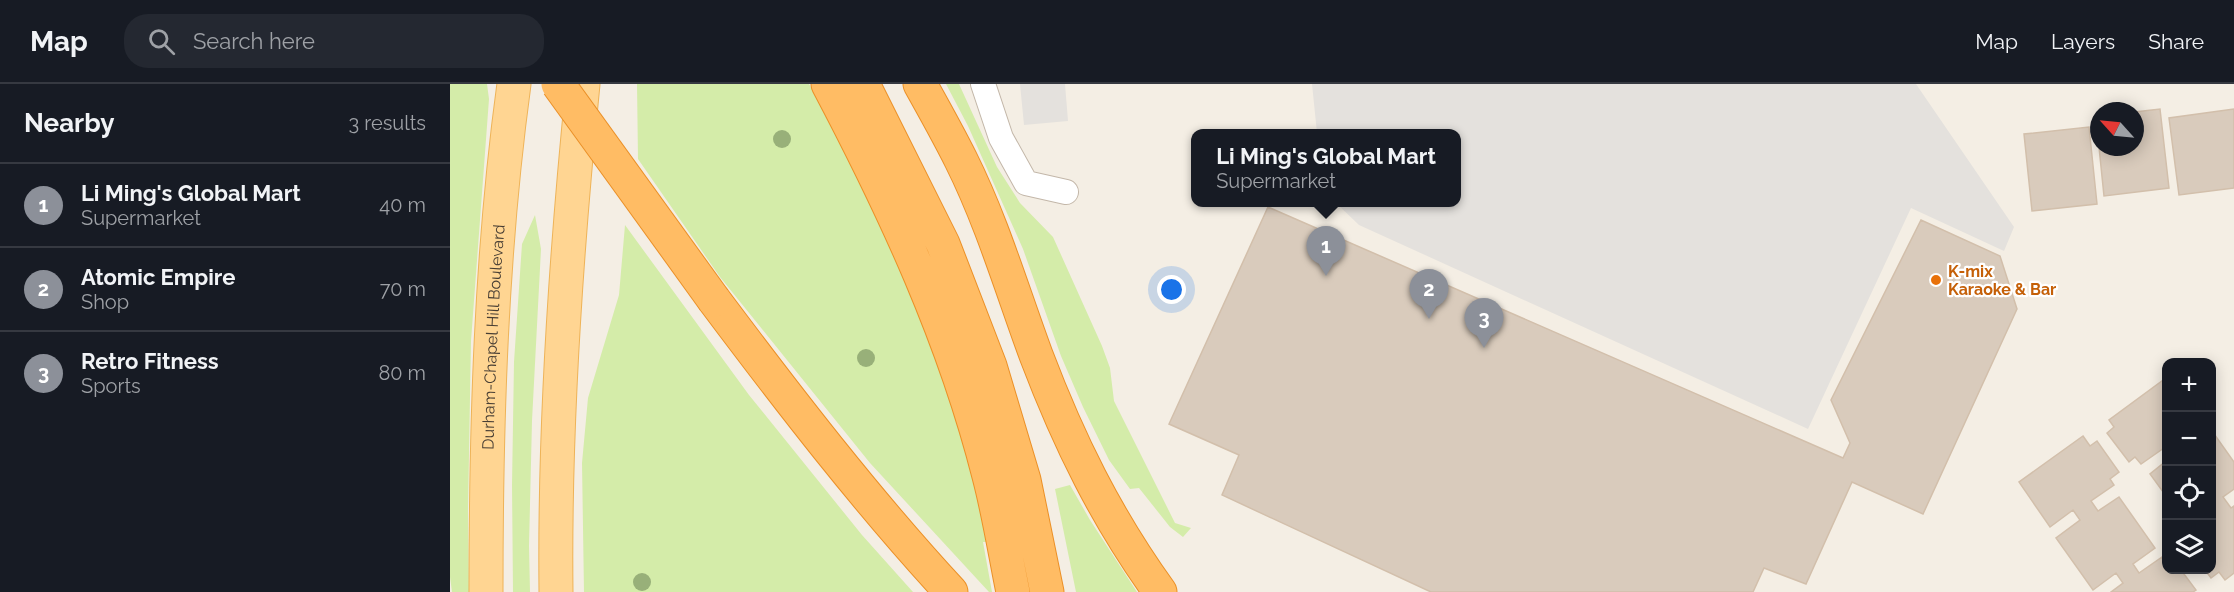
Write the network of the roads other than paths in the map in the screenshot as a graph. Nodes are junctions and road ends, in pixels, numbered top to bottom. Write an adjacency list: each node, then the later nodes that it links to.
1 (514, 84): 9 (main road, Durham-Chapel Hill Boulevard)
2 (558, 84): 11 (highway, bridge)
3 (583, 84): 10 (main road)
4 (828, 84): 12 (highway)
5 (863, 84): 13 (highway)
6 (920, 84): 14 (highway)
7 (983, 84): 8 (street)
8 (1066, 192)
9 (486, 592)
10 (556, 592)
11 (951, 592)
12 (1013, 592)
13 (1047, 592)
14 (1160, 592)

